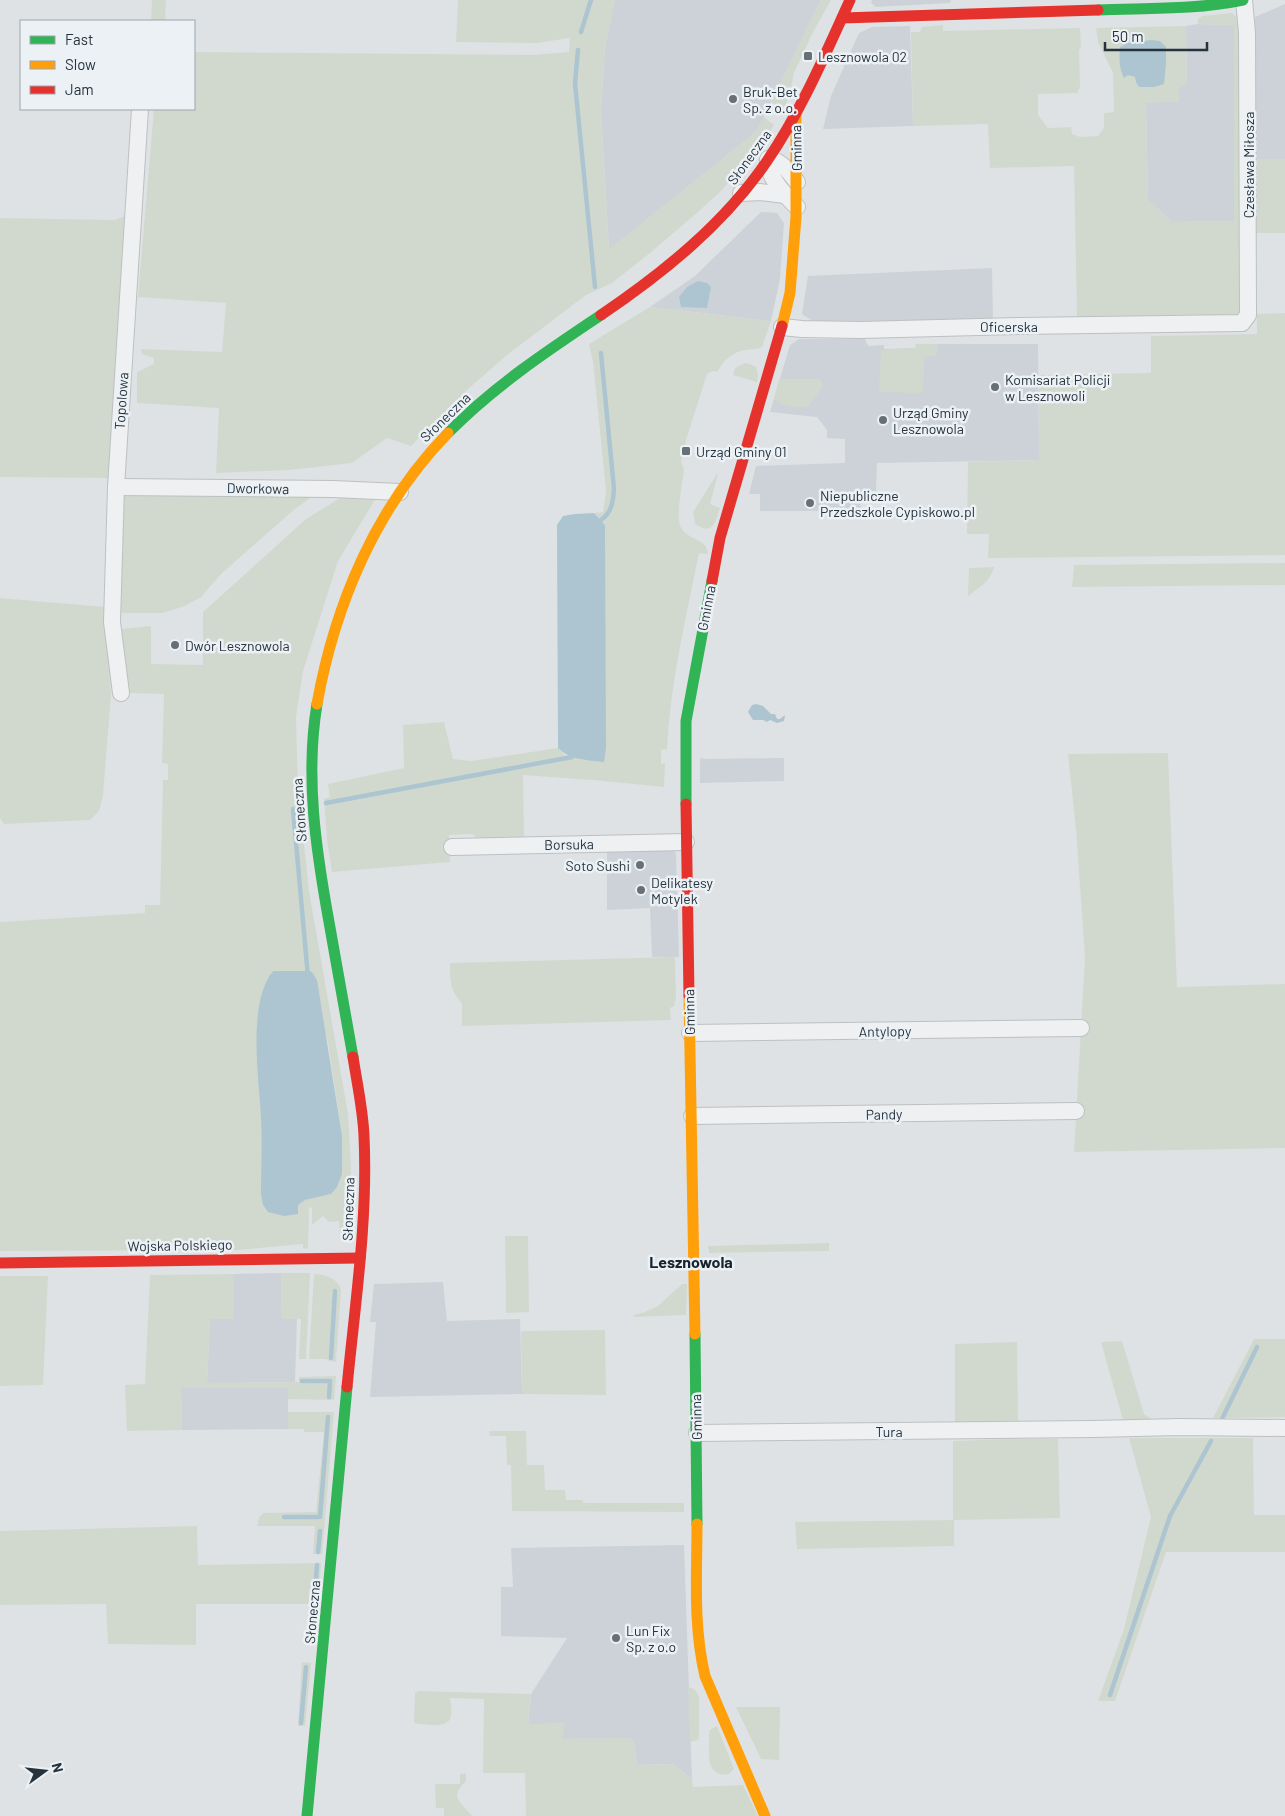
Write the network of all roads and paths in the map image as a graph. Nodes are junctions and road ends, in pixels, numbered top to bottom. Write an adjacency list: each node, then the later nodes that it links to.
1 (850, 0): 3 (street, Słoneczna)
2 (1244, 0): 3 (street); 10 (street, Czesława Miłosza)
3 (842, 18): 5 (street, Słoneczna)
4 (140, 110): 12 (street, Topolowa)
5 (796, 115): 6 (street, Słoneczna); 7 (street, Gminna)
6 (768, 159): 7 (street, Gminna); 8 (street, Słoneczna); 9 (street, Gminna)
7 (797, 182): 9 (street, Gminna)
8 (741, 194): 9 (street); 13 (street, Słoneczna)
9 (793, 200): 11 (street, Gminna)
10 (1237, 325): 11 (street, Oficerska)
11 (782, 327): 15 (street, Gminna)
12 (116, 486): 13 (street, Dworkowa); 14 (street, Topolowa)
13 (400, 492): 21 (street, Słoneczna)
14 (121, 693)
15 (686, 842): 16 (street, Borsuka); 18 (street, Gminna)
16 (452, 847)
17 (1081, 1028): 18 (street, Antylopy)
18 (690, 1033): 20 (street, Gminna)
19 (1076, 1111): 20 (street, Pandy)
20 (692, 1116): 24 (street, Gminna)
21 (360, 1258): 22 (street, Wojska Polskiego); 25 (street, Słoneczna)
22 (0, 1263)
23 (1285, 1428): 24 (street, Tura)
24 (697, 1434): 26 (street, Gminna)
25 (308, 1816)
26 (766, 1816)

